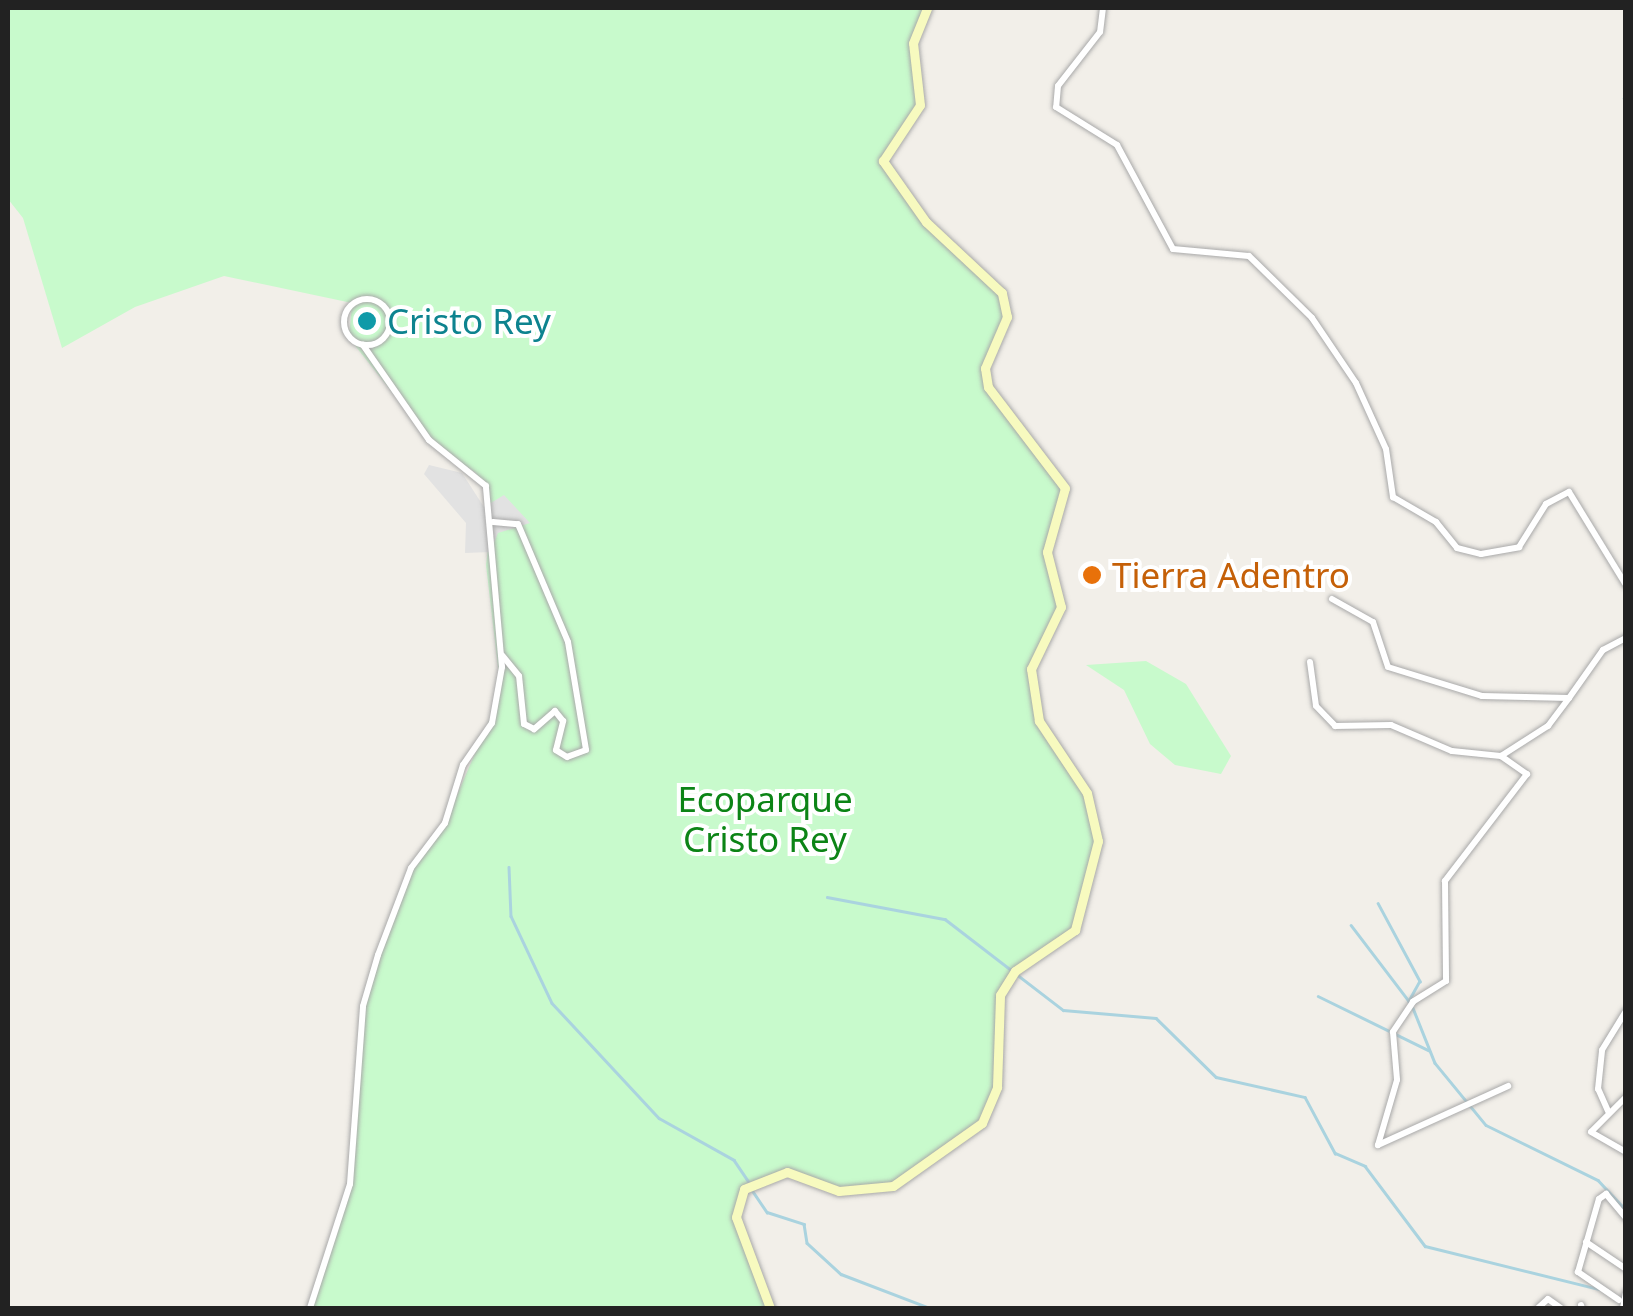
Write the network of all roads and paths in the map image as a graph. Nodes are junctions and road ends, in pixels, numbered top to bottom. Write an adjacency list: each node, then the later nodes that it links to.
1 (926, 8): 23 (street)
2 (1103, 8): 5 (street)
3 (363, 345): 3 (street); 4 (street)
4 (492, 523): 8 (street); 8 (street)
5 (1626, 585)
6 (1332, 599): 10 (street)
7 (1626, 638): 10 (street)
8 (502, 656): 22 (street)
9 (1310, 662): 11 (street)
10 (1569, 698): 11 (street)
11 (1501, 756): 13 (street)
12 (1626, 1011): 15 (street)
13 (1508, 1086)
14 (1626, 1097): 15 (street)
15 (1608, 1112): 16 (street)
16 (1626, 1152)
17 (1626, 1218): 18 (street)
18 (1585, 1241): 19 (street); 21 (street)
19 (1626, 1270)
20 (1626, 1292): 21 (street)
21 (1621, 1304)
22 (310, 1308)
23 (770, 1308)
24 (1538, 1308): 25 (street)
25 (1561, 1308)

